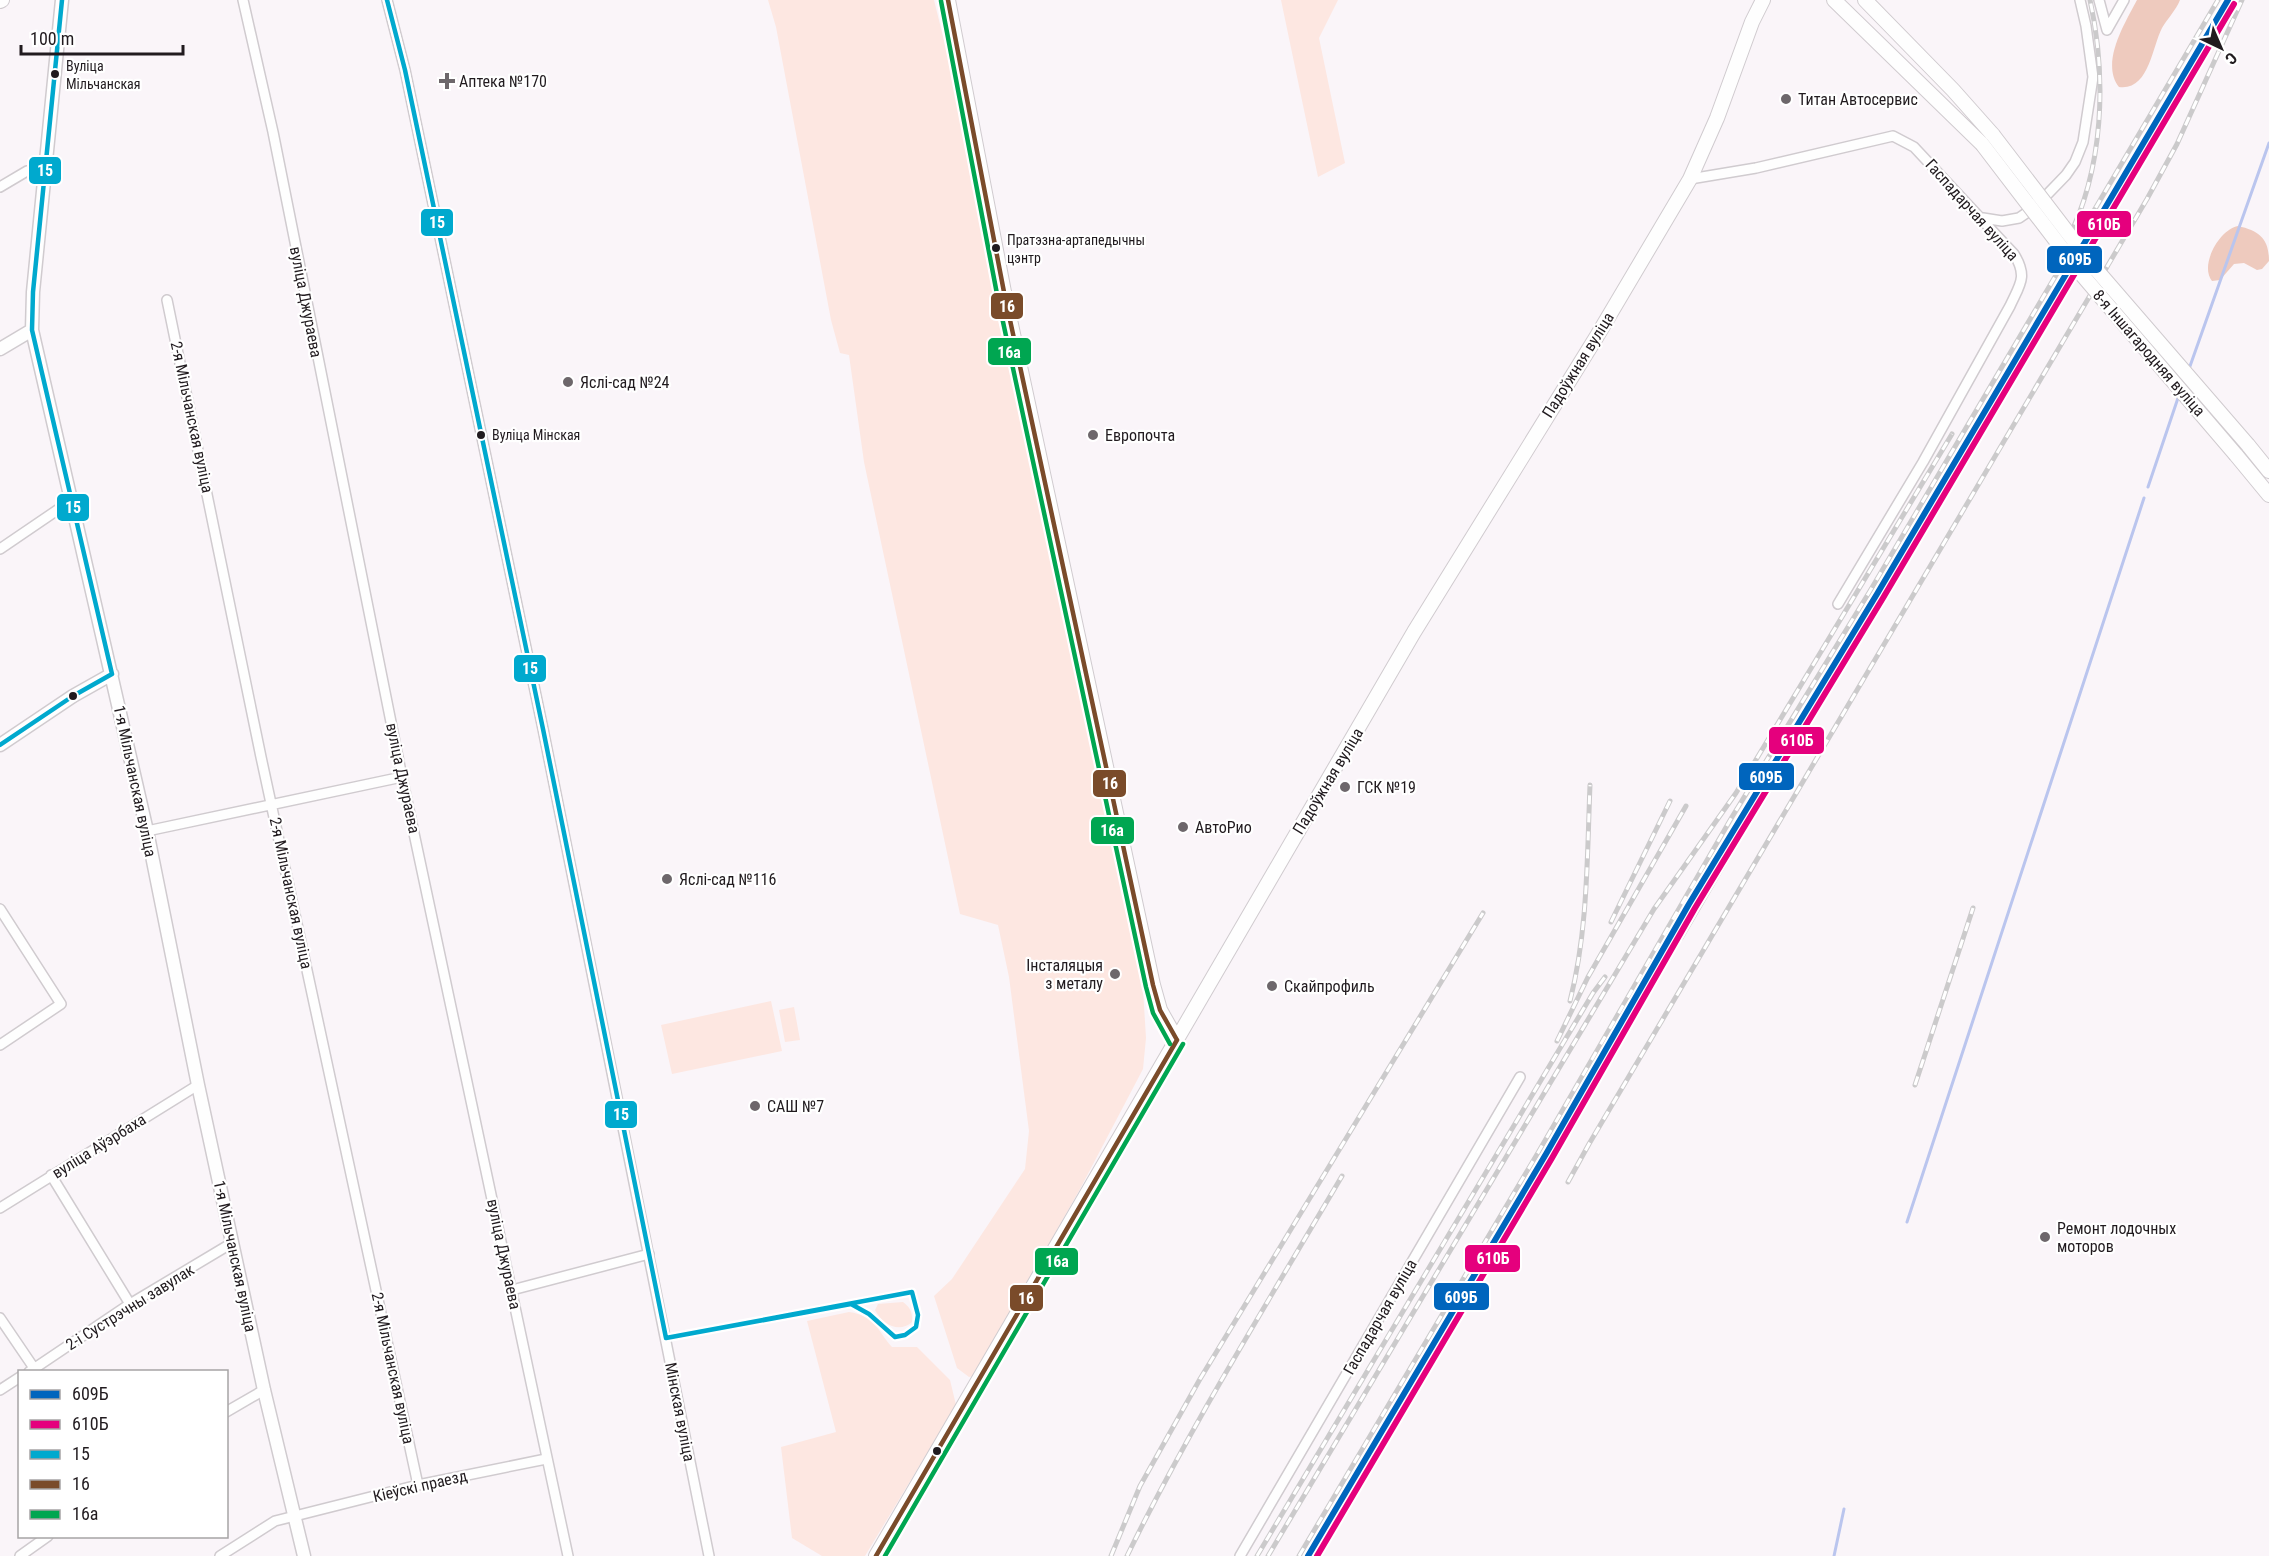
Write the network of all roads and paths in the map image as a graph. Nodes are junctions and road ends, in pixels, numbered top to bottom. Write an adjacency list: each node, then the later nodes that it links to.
1 (62, 0): 11 (street, 1-я Мільчанская вуліца)
2 (243, 0): 25 (street, вуліца Джураева)
3 (387, 0): 36 (street, Мінская вуліца)
4 (948, 0): 29 (main road)
5 (1763, 0): 12 (main road, Падоўжная вуліца)
6 (1834, 0): 19 (main road, 8-я Іншагародняя вуліца, bridge)
7 (1865, 0): 18 (main road, 8-я Іншагародняя вуліца, bridge)
8 (2080, 0): 14 (street)
9 (2099, 0): 10 (street)
10 (2124, 0)
11 (44, 170): 13 (street); 16 (street, 1-я Мільчанская вуліца)
12 (1690, 179): 14 (street, Гаспадарчая вуліца); 29 (main road, Падоўжная вуліца)
13 (0, 187)
14 (1983, 218): 22 (street, Гаспадарчая вуліца)
15 (167, 300): 26 (street, 2-я Мільчанская вуліца)
16 (32, 330): 17 (street); 20 (street, 1-я Мільчанская вуліца)
17 (0, 349)
18 (2269, 471)
19 (2269, 495)
20 (72, 500): 21 (street); 23 (street, 1-я Мільчанская вуліца)
21 (0, 549)
22 (1838, 604)
23 (112, 674): 24 (street); 27 (street, 1-я Мільчанская вуліца)
24 (0, 745)
25 (402, 777): 26 (street); 37 (street, вуліца Джураева)
26 (273, 805): 27 (street); 46 (street, 2-я Мільчанская вуліца)
27 (147, 831): 32 (street, 1-я Мільчанская вуліца)
28 (0, 909): 30 (street)
29 (1177, 1040): 54 (main road, Падоўжная вуліца)
30 (0, 1045)
31 (1520, 1077): 55 (street, Гаспадарчая вуліца)
32 (198, 1085): 33 (street, вуліца Аўэрбаха); 35 (street, 1-я Мільчанская вуліца)
33 (51, 1175): 34 (street, вуліца Аўэрбаха); 38 (street)
34 (0, 1208)
35 (232, 1243): 38 (street, 2-і Сустрэчны завулак); 42 (street, 1-я Мільчанская вуліца)
36 (649, 1254): 37 (street); 53 (street, Мінская вуліца)
37 (512, 1290): 45 (street, вуліца Джураева)
38 (130, 1304): 40 (street, 2-і Сустрэчны завулак)
39 (0, 1318): 40 (street)
40 (33, 1370)
41 (18, 1378): 43 (street)
42 (264, 1389): 44 (street); 47 (street, 1-я Мільчанская вуліца)
43 (0, 1390)
44 (228, 1411)
45 (546, 1459): 46 (street, Кіеўскі праезд); 52 (street, вуліца Джураева)
46 (418, 1485): 47 (street, Кіеўскі праезд)
47 (296, 1516): 50 (street, Кіеўскі праезд); 51 (street, 1-я Мільчанская вуліца)
48 (45, 1538): 49 (street)
49 (20, 1556)
50 (220, 1556)
51 (304, 1556)
52 (568, 1556)
53 (709, 1556)
54 (876, 1556)
55 (1240, 1556)

